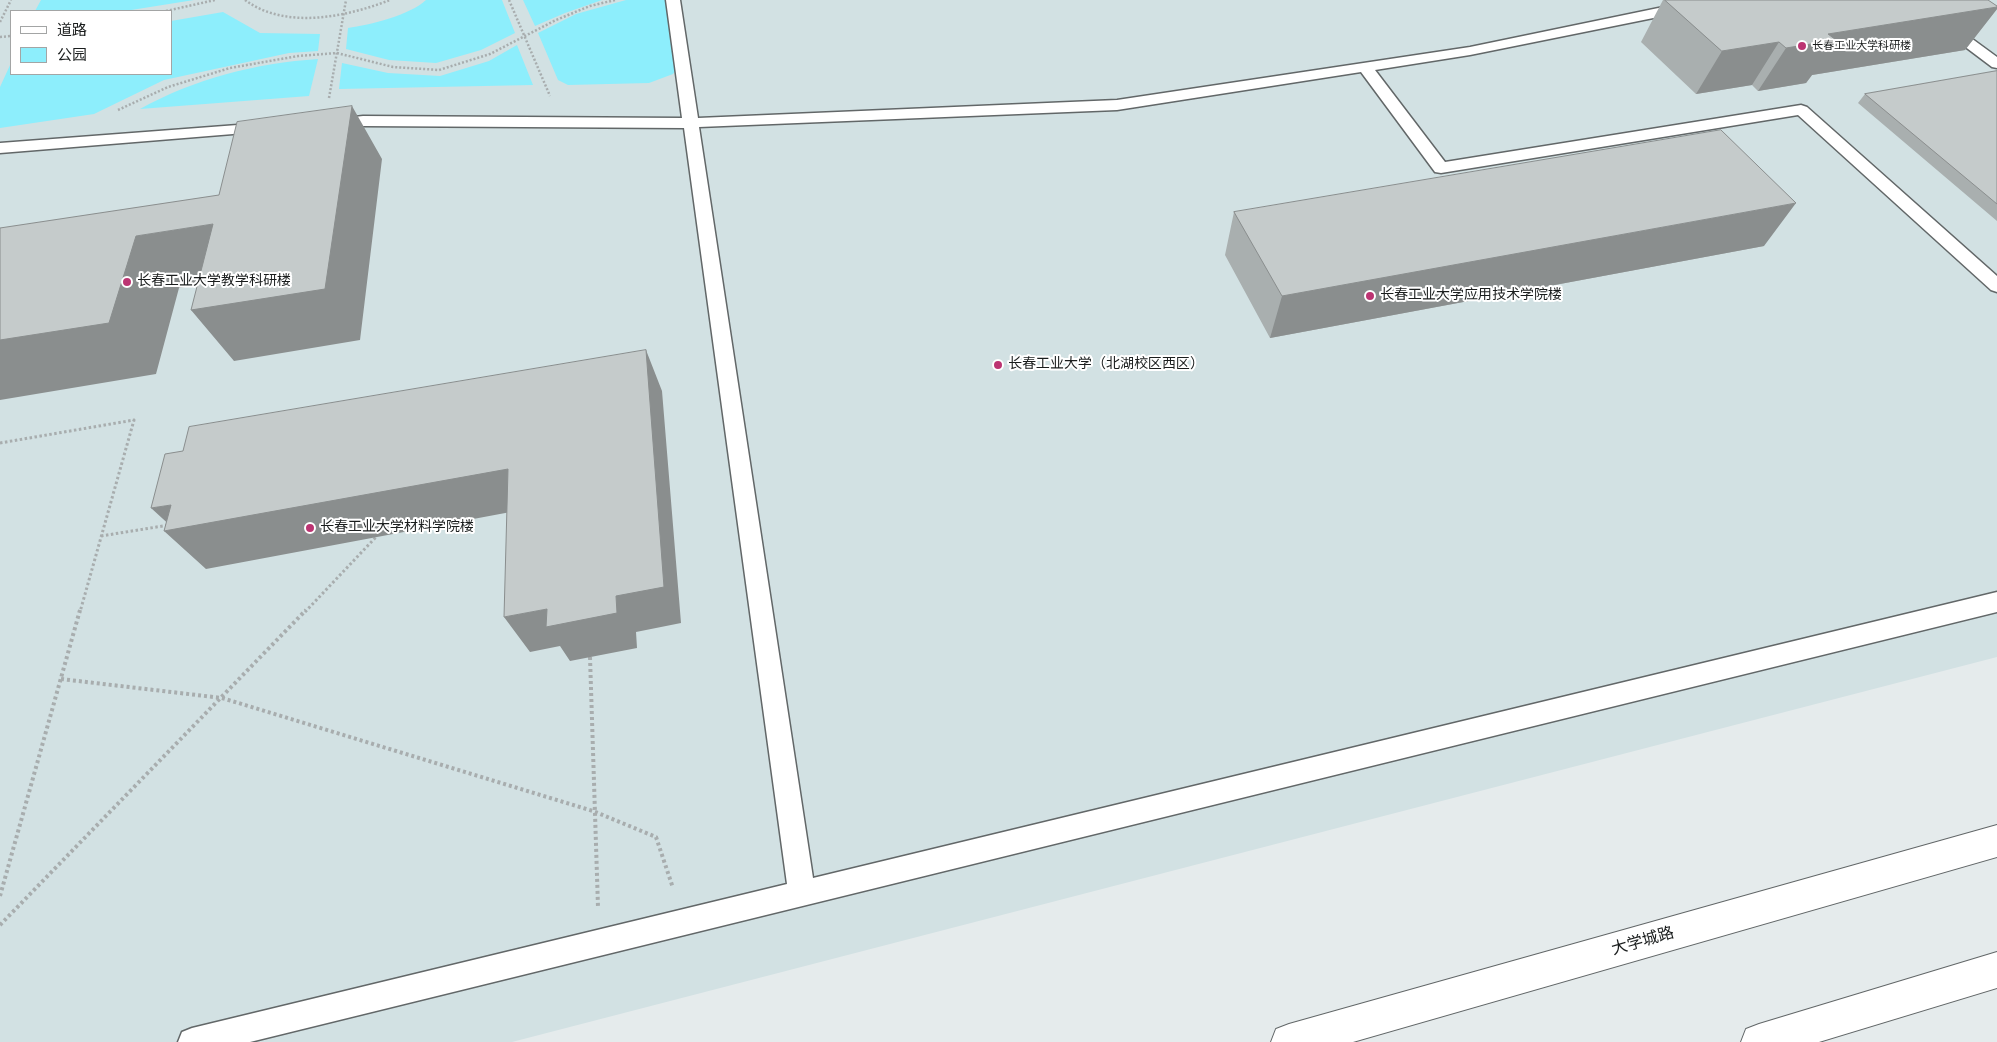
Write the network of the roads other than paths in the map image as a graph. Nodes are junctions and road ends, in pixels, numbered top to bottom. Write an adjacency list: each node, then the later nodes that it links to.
1 (673, 0): 6 (lane)
2 (1710, 0): 5 (lane)
3 (1910, 0): 4 (lane)
4 (1997, 64)
5 (1365, 67): 6 (lane); 10 (lane)
6 (690, 122): 7 (lane); 13 (lane)
7 (320, 124)
8 (276, 127): 9 (lane)
9 (0, 148)
10 (1997, 286)
11 (1997, 602): 13 (lane)
12 (1997, 842): 16 (street, 大学城路)
13 (802, 894): 15 (lane)
14 (1997, 970): 17 (street)
15 (192, 1042)
16 (1289, 1042)
17 (1759, 1042)

